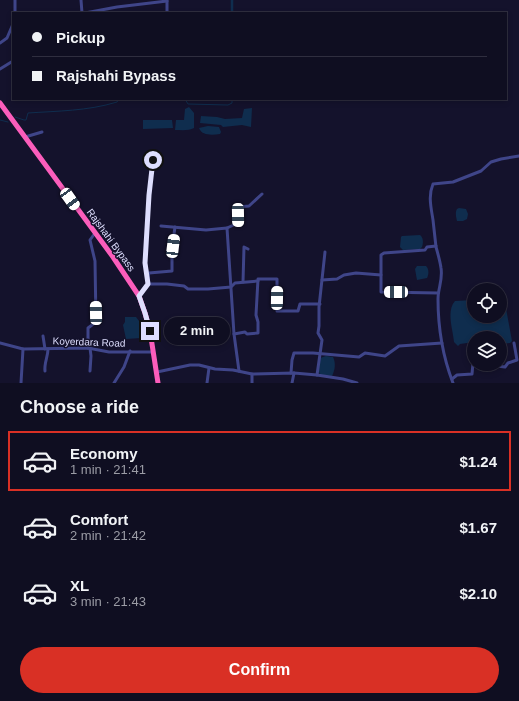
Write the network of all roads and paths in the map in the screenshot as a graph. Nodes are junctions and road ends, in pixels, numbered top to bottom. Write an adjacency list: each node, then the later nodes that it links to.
1 (16, 0): 4 (street)
2 (81, 0): 5 (street)
3 (167, 0): 6 (street); 7 (street)
4 (15, 12)
5 (82, 12)
6 (90, 12)
7 (167, 12)
8 (12, 26): 9 (street)
9 (0, 43)
10 (12, 62): 11 (street)
11 (0, 69)
12 (0, 103): 14 (highway, Rajshahi Bypass)
13 (42, 132): 14 (street)
14 (25, 137): 21 (highway, Rajshahi Bypass)
15 (519, 156): 22 (street)
16 (153, 160): 26 (street)
17 (262, 194): 20 (street)
18 (161, 226): 19 (street)
19 (175, 227): 20 (street); 26 (street)
20 (227, 228): 31 (street)
21 (95, 233): 33 (highway, Rajshahi Bypass); 40 (street)
22 (436, 246): 25 (street); 32 (street)
23 (248, 249): 29 (street)
24 (325, 252): 27 (street)
25 (381, 274): 27 (street); 32 (street)
26 (148, 275): 30 (street)
27 (322, 280): 34 (street)
28 (258, 281): 29 (street); 34 (street); 35 (street)
29 (243, 282): 31 (street)
30 (148, 284): 31 (street); 33 (street)
31 (231, 287): 35 (street)
32 (438, 293): 38 (street)
33 (139, 296): 44 (highway, Rajshahi Bypass)
34 (320, 304): 45 (street)
35 (234, 334): 50 (street)
36 (43, 336): 42 (street)
37 (0, 343): 41 (street, Koyerdara Road)
38 (442, 343): 45 (street); 56 (street)
39 (514, 343): 46 (street)
40 (89, 348): 42 (street, Koyerdara Road); 43 (street, Koyerdara Road); 49 (street)
41 (23, 349): 42 (street, Koyerdara Road); 57 (street)
42 (46, 349): 48 (street)
43 (130, 352): 44 (street, Koyerdara Road); 58 (street)
44 (154, 352): 52 (highway, Rajshahi Bypass)
45 (319, 354): 53 (street); 55 (street)
46 (507, 364)
47 (208, 368): 50 (street); 52 (street); 60 (street)
48 (45, 371)
49 (90, 371)
50 (239, 371): 54 (street)
51 (472, 371): 56 (street)
52 (157, 372): 59 (highway, Rajshahi Bypass)
53 (292, 373): 54 (street); 55 (street); 62 (street)
54 (252, 374): 61 (street)
55 (317, 375): 63 (street)
56 (452, 379): 64 (street)
57 (21, 383)
58 (114, 383)
59 (158, 383)
60 (207, 383)
61 (252, 383)
62 (292, 383)
63 (357, 383)
64 (454, 383)

